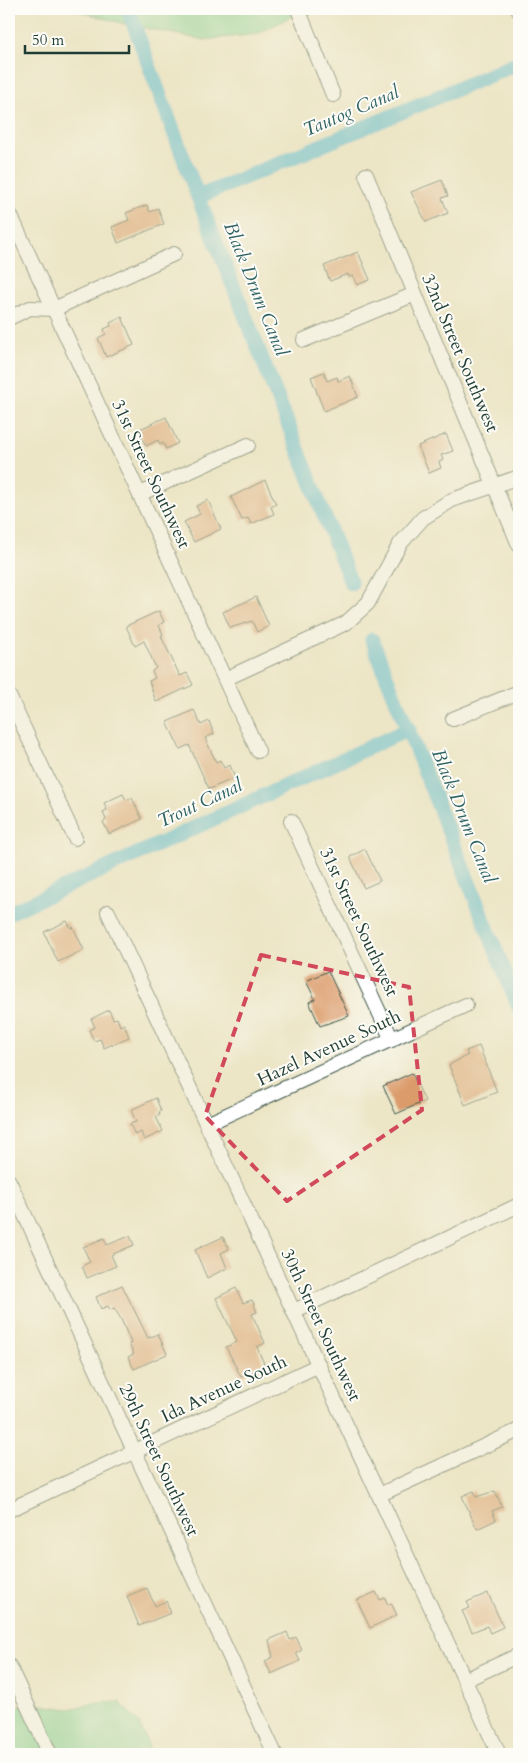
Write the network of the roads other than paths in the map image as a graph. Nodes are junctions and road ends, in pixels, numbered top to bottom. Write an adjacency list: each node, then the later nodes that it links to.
1 (298, 9): 2 (street)
2 (334, 95)
3 (366, 175): 6 (street, 32nd Street Southwest)
4 (9, 212): 7 (street, 31st Street Southwest)
5 (174, 254): 7 (street)
6 (415, 294): 9 (street); 12 (street, 32nd Street Southwest)
7 (54, 309): 8 (street); 13 (street, 31st Street Southwest)
8 (9, 318)
9 (304, 340)
10 (248, 445): 13 (street)
11 (519, 478): 12 (street)
12 (494, 485): 14 (street, 32nd Street Southwest); 15 (street)
13 (140, 494): 15 (street, 31st Street Southwest)
14 (519, 545)
15 (225, 679): 19 (street, 31st Street Southwest)
16 (519, 692): 18 (street)
17 (9, 696): 21 (street)
18 (454, 720)
19 (258, 751)
20 (291, 821): 24 (street, 31st Street Southwest)
21 (75, 838)
22 (108, 912): 25 (street, 30th Street Southwest)
23 (466, 1005): 24 (street, Hazel Avenue South)
24 (392, 1040): 25 (street, Hazel Avenue South)
25 (207, 1124): 28 (street, 30th Street Southwest)
26 (9, 1181): 31 (street, 29th Street Southwest)
27 (519, 1205): 28 (street)
28 (294, 1311): 29 (street, 30th Street Southwest)
29 (319, 1365): 31 (street, Ida Avenue South); 32 (street, 30th Street Southwest)
30 (519, 1430): 32 (street)
31 (134, 1451): 33 (street, Ida Avenue South); 38 (street, 29th Street Southwest)
32 (379, 1494): 36 (street, 30th Street Southwest)
33 (9, 1510)
34 (519, 1655): 36 (street)
35 (9, 1666): 37 (street)
36 (465, 1680): 39 (street, 30th Street Southwest)
37 (50, 1754)
38 (275, 1754)
39 (499, 1754)

